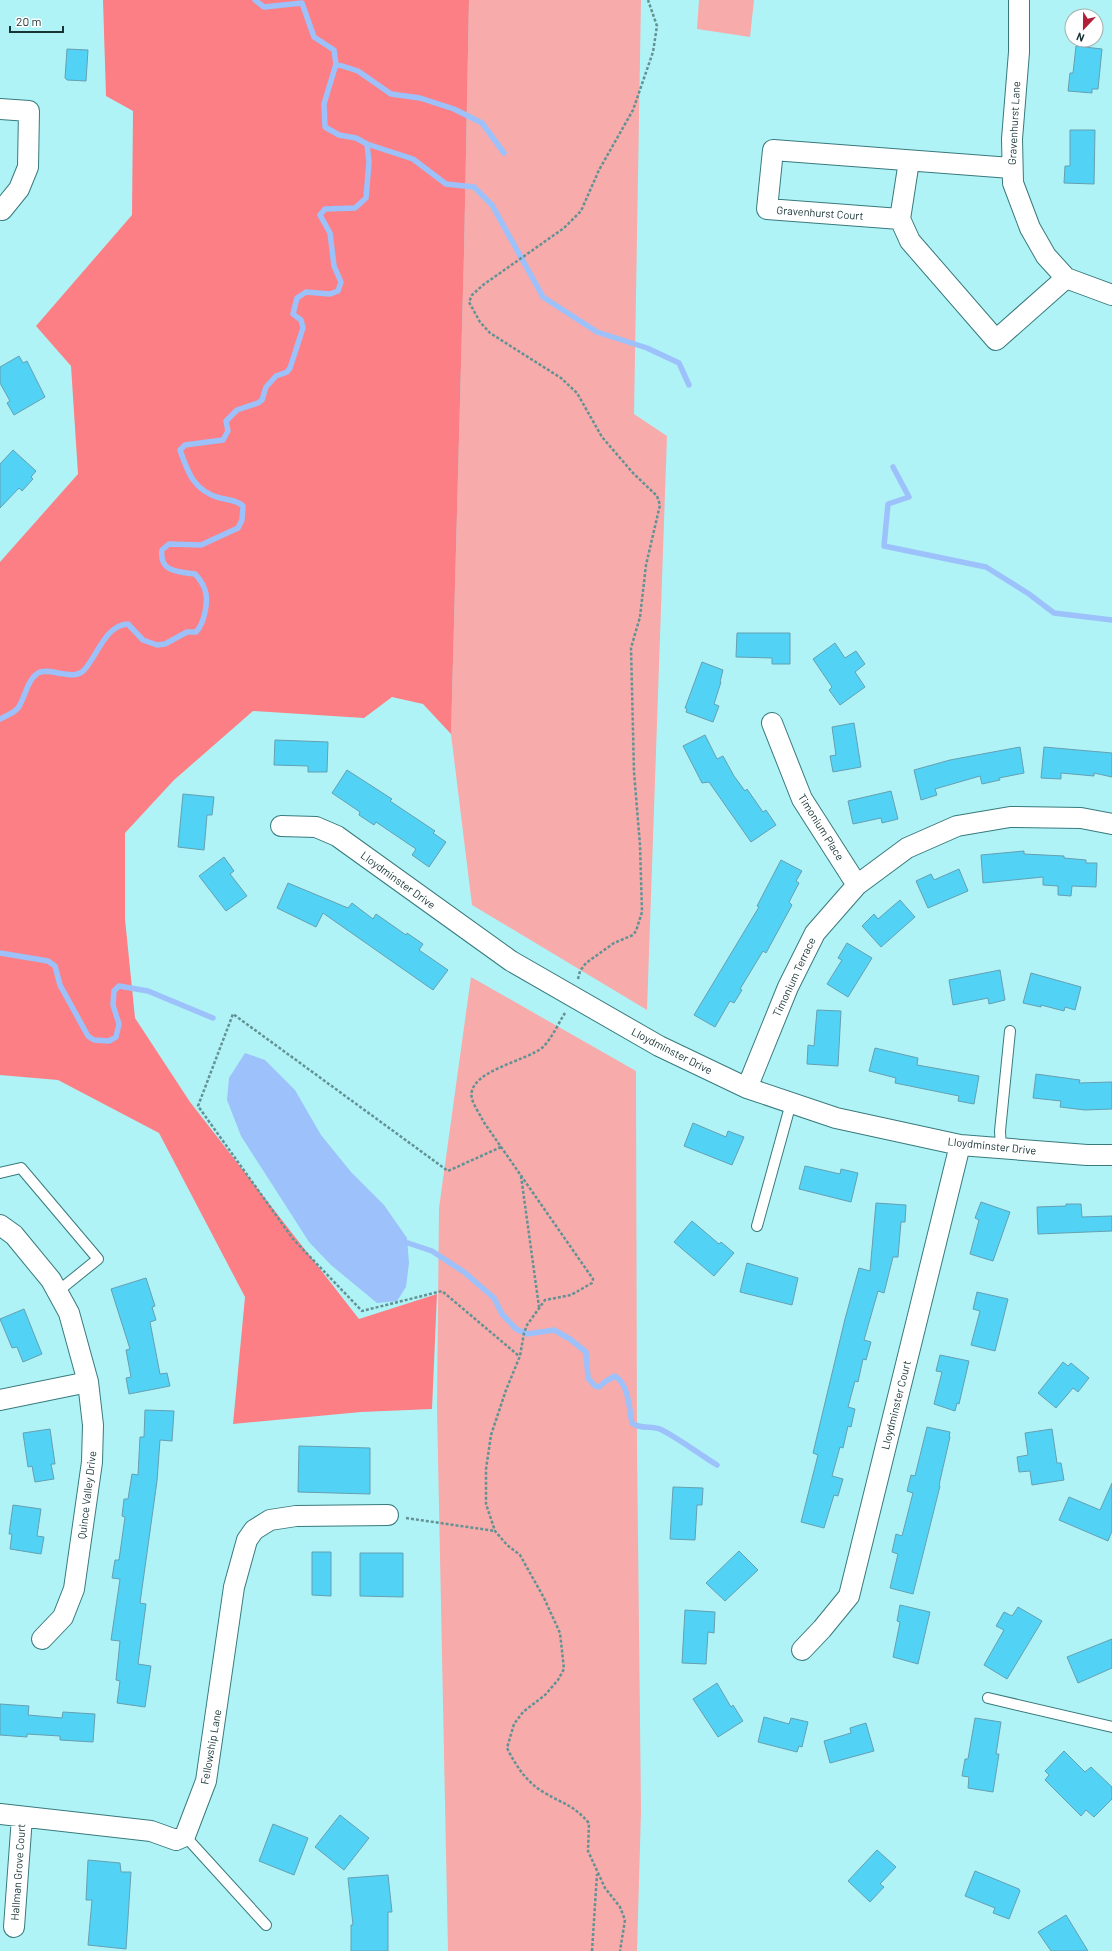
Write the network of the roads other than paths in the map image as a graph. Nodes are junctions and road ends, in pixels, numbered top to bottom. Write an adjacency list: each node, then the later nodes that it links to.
1 (1019, 0): 4 (street, Gravenhurst Lane)
2 (0, 109): 5 (street)
3 (909, 162): 4 (street, Gravenhurst Court); 6 (street); 6 (street, Gravenhurst Court)
4 (1011, 168): 7 (street, Gravenhurst Lane)
5 (0, 208)
6 (900, 218): 7 (street)
7 (1066, 278): 8 (street, Gravenhurst Lane)
8 (1112, 294)
9 (772, 723): 12 (street, Timonium Place)
10 (1112, 824): 12 (street, Timonium Terrace)
11 (281, 826): 14 (street, Lloydminster Drive)
12 (857, 885): 14 (street, Timonium Terrace)
13 (1010, 1031): 17 (lane)
14 (747, 1088): 15 (street, Lloydminster Drive)
15 (792, 1103): 16 (street, Lloydminster Drive); 21 (lane)
16 (960, 1145): 17 (street, Lloydminster Drive); 27 (street, Lloydminster Court)
17 (1001, 1148): 18 (street, Lloydminster Drive)
18 (1112, 1155)
19 (0, 1173): 22 (lane)
20 (0, 1225): 22 (street, Quince Valley Drive)
21 (757, 1226)
22 (58, 1292): 23 (street, Quince Valley Drive)
23 (88, 1382): 24 (street); 26 (street, Quince Valley Drive)
24 (0, 1400)
25 (388, 1515): 32 (street, Fellowship Lane)
26 (42, 1639)
27 (802, 1650)
28 (988, 1698): 29 (lane)
29 (1112, 1727)
30 (0, 1814): 31 (street)
31 (22, 1817): 32 (street); 34 (street, Hallman Grove Court)
32 (185, 1836): 33 (lane)
33 (266, 1926)
34 (14, 1927)

